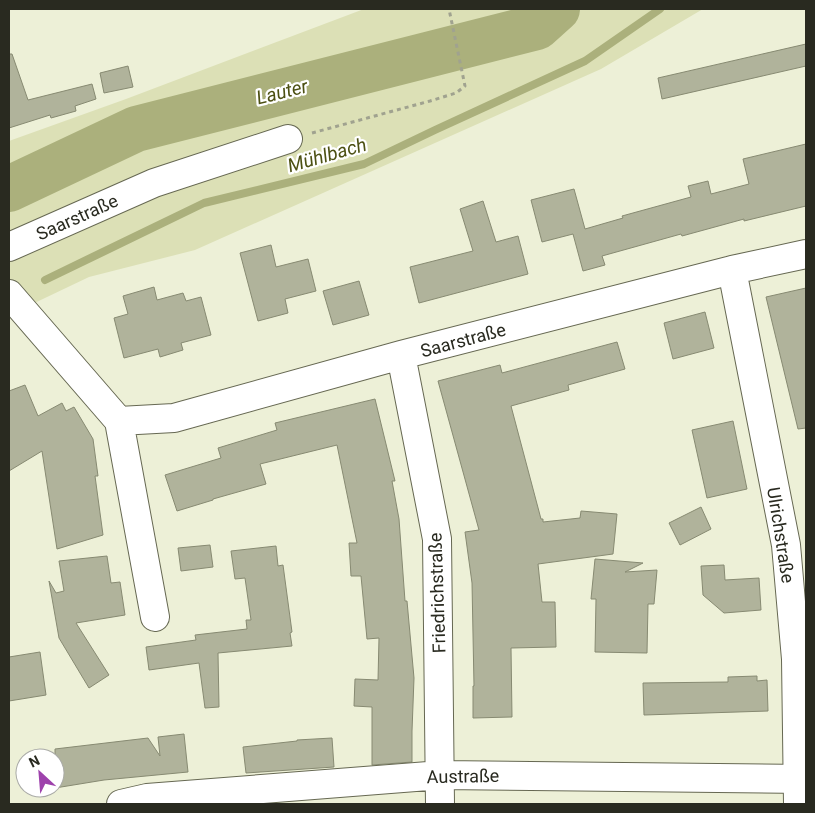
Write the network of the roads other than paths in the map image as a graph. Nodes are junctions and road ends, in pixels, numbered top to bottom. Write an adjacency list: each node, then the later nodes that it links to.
1 (288, 140): 2 (street, Saarstraße)
2 (9, 247)
3 (806, 254): 4 (street, Saarstraße)
4 (732, 270): 6 (street, Saarstraße); 10 (street, Ulrichstraße)
5 (9, 294): 7 (street)
6 (401, 356): 7 (street, Saarstraße); 9 (street, Friedrichstraße)
7 (120, 421): 8 (street)
8 (155, 617)
9 (441, 775): 10 (street, Austraße); 11 (street, Austraße); 13 (street, Friedrichstraße)
10 (801, 788)
11 (147, 801): 12 (street, Austraße)
12 (121, 804)
13 (440, 804)

